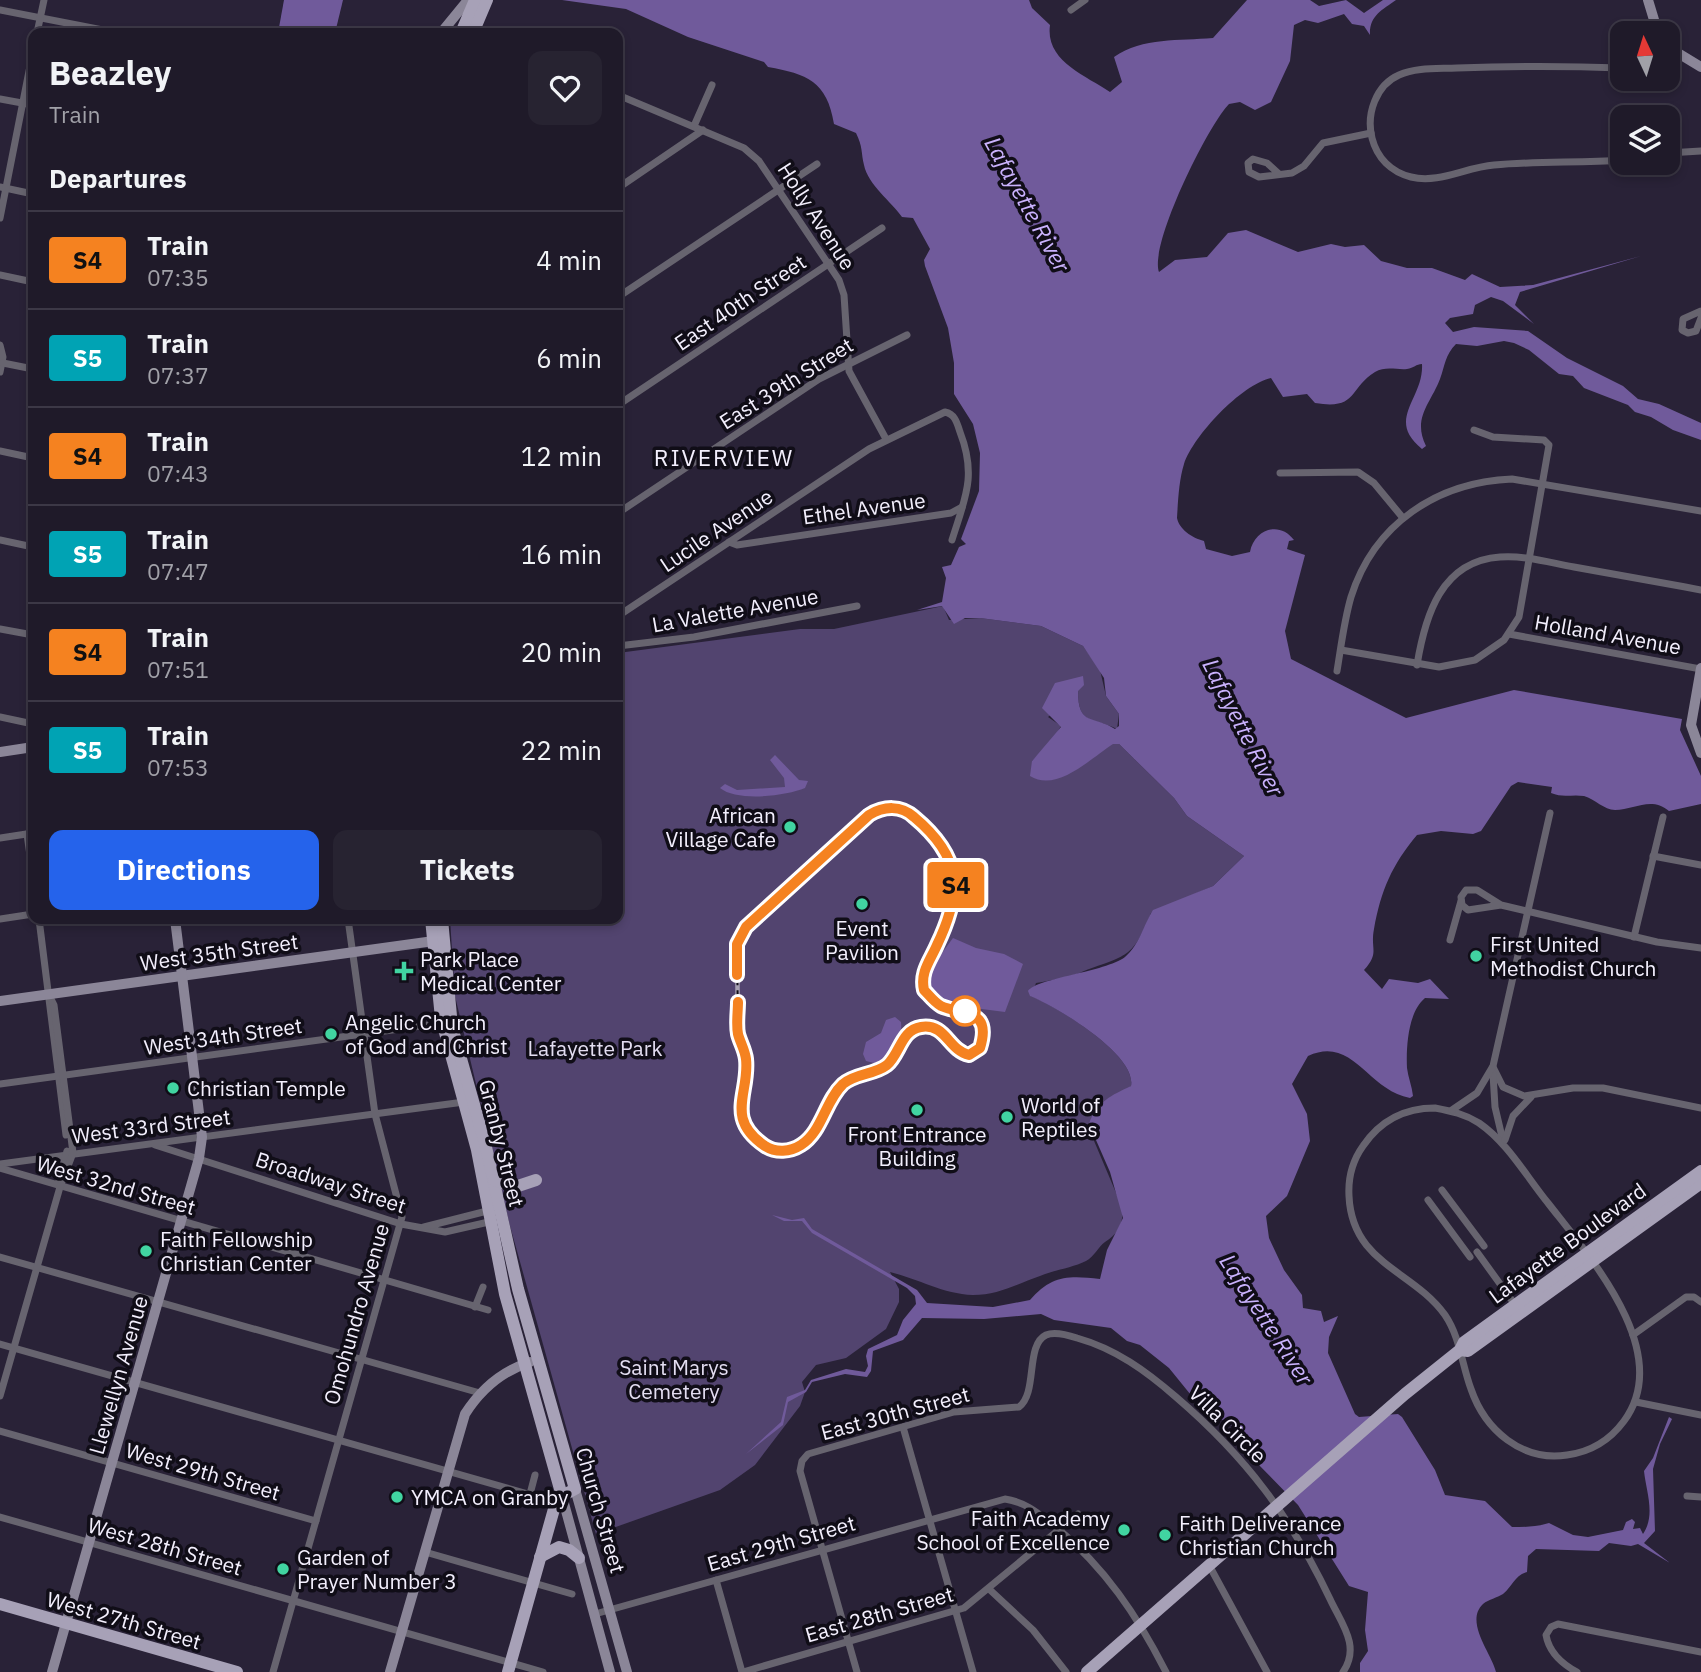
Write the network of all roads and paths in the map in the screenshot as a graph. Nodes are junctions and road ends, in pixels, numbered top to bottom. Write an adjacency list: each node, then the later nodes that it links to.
1 (44, 0): 9 (street)
2 (468, 0): 13 (street)
3 (475, 0): 14 (main road)
4 (487, 0): 15 (main road)
5 (1085, 0): 8 (street)
6 (1648, 0): 10 (street)
7 (0, 10): 9 (street)
8 (1072, 10)
9 (40, 18): 11 (street); 12 (street)
10 (1654, 21)
11 (38, 28)
12 (92, 28)
13 (445, 28)
14 (463, 28)
15 (475, 28)
16 (1680, 54): 17 (street)
17 (1701, 67)
18 (1610, 68): 27 (street)
19 (28, 77): 23 (street)
20 (712, 85): 25 (street)
21 (623, 97): 25 (street, Holly Avenue)
22 (0, 99): 23 (street)
23 (23, 103): 24 (street); 34 (street)
24 (28, 104)
25 (694, 126): 26 (street, Holly Avenue)
26 (703, 130): 33 (street); 35 (street, Holly Avenue)
27 (1371, 133): 30 (street); 32 (street)
28 (1701, 151): 29 (street)
29 (1680, 152)
30 (1610, 160)
31 (817, 164): 35 (street)
32 (1278, 173)
33 (623, 185)
34 (3, 188): 36 (street); 37 (street)
35 (779, 188): 39 (street, Holly Avenue); 42 (street)
36 (28, 193)
37 (0, 218)
38 (882, 228): 39 (street, East 40th Street)
39 (829, 264): 47 (street, Holly Avenue); 51 (street, East 40th Street)
40 (0, 275): 41 (street)
41 (28, 281)
42 (623, 294)
43 (1701, 311): 44 (street)
44 (1701, 318)
45 (906, 335): 47 (street, East 39th Street)
46 (0, 345): 48 (street)
47 (848, 362): 53 (street, Holly Avenue); 59 (street, East 39th Street)
48 (3, 363): 49 (street); 50 (street)
49 (28, 368)
50 (0, 372)
51 (623, 402)
52 (1474, 430): 57 (street)
53 (886, 439): 58 (street, Lucile Avenue); 64 (street, Lucile Avenue)
54 (0, 452): 55 (street)
55 (28, 457)
56 (1280, 473): 61 (street)
57 (1544, 483): 60 (street); 61 (street); 66 (street)
58 (962, 507): 63 (street); 64 (street, Ethel Avenue)
59 (623, 510)
60 (1701, 511)
61 (1403, 518): 74 (street)
62 (0, 540): 65 (street)
63 (952, 540)
64 (729, 542): 69 (street, Lucile Avenue)
65 (28, 546)
66 (1531, 559): 67 (street); 72 (street); 75 (street)
67 (1701, 590)
68 (857, 606): 73 (street, La Valette Avenue)
69 (623, 614)
70 (0, 629): 71 (street)
71 (28, 634)
72 (1509, 634): 75 (street); 76 (street, Holland Avenue)
73 (623, 645)
74 (1341, 649): 75 (street); 77 (street)
75 (1417, 665)
76 (1701, 669): 82 (street)
77 (1337, 671)
78 (0, 717): 79 (street)
79 (28, 723)
80 (28, 748): 81 (street)
81 (0, 752)
82 (1701, 752)
83 (1550, 813): 91 (street)
84 (1663, 817): 87 (street)
85 (28, 834): 86 (street)
86 (0, 838)
87 (1653, 856): 88 (street); 99 (street)
88 (1701, 864)
89 (1461, 901): 90 (street); 90 (street); 101 (street)
90 (1501, 905): 91 (street)
91 (1528, 913): 99 (street); 110 (street)
92 (28, 916): 93 (street)
93 (0, 919)
94 (40, 924): 105 (street)
95 (176, 924): 104 (street, Llewellyn Avenue)
96 (349, 924): 103 (street, Omohundro Avenue)
97 (433, 924): 100 (main road, Granby Street)
98 (441, 924): 100 (main road, Granby Street)
99 (1633, 937): 102 (street)
100 (438, 940): 103 (street, West 35th Street); 107 (main road, Granby Street)
101 (1450, 940)
102 (1701, 948)
103 (353, 953): 104 (street, West 35th Street); 108 (street, Omohundro Avenue)
104 (183, 976): 105 (street, West 35th Street); 109 (street, Llewellyn Avenue)
105 (49, 995): 106 (street, West 35th Street); 111 (street)
106 (0, 1002)
107 (447, 1023): 108 (street, West 34th Street); 114 (main road, Granby Street)
108 (364, 1034): 109 (street, West 34th Street); 117 (street, Omohundro Avenue)
109 (194, 1058): 111 (street, West 34th Street); 118 (street, Llewellyn Avenue)
110 (1493, 1066): 113 (street); 116 (street); 120 (street)
111 (61, 1076): 112 (street, West 34th Street); 121 (street)
112 (0, 1084)
113 (1531, 1097): 115 (street); 120 (street)
114 (468, 1101): 117 (street, West 33rd Street); 125 (main road, Granby Street); 131 (main road, Granby Street)
115 (1701, 1108)
116 (1452, 1111): 120 (street); 149 (street)
117 (375, 1114): 118 (street, West 33rd Street); 133 (street, Omohundro Avenue)
118 (202, 1137): 119 (street, West 33rd Street); 122 (street, Llewellyn Avenue)
119 (152, 1143): 121 (street, West 33rd Street); 122 (street, Broadway Street)
120 (1504, 1145): 136 (street)
121 (69, 1154): 123 (street, West 33rd Street); 128 (street)
122 (200, 1158): 132 (street, Llewellyn Avenue); 133 (street, Broadway Street)
123 (0, 1166): 128 (street, West 32nd Street)
124 (1701, 1171): 136 (main road, Lafayette Boulevard)
125 (494, 1180): 126 (main road); 131 (main road, Granby Street)
126 (536, 1180)
127 (1701, 1183): 136 (main road, Lafayette Boulevard)
128 (60, 1187): 132 (street, West 32nd Street); 137 (street)
129 (1442, 1190): 134 (street)
130 (1428, 1200): 143 (street)
131 (495, 1214): 133 (street, Broadway Street); 150 (main road, Granby Street); 152 (main road, Granby Street)
132 (181, 1222): 138 (street, West 32nd Street); 141 (street, Llewellyn Avenue)
133 (401, 1224): 138 (street, Omohundro Avenue)
134 (1484, 1246)
135 (0, 1257): 137 (street)
136 (1590, 1257): 143 (main road, Lafayette Boulevard); 146 (street)
137 (37, 1267): 141 (street); 148 (street)
138 (385, 1280): 142 (street, West 32nd Street); 151 (street, Omohundro Avenue)
139 (483, 1287): 142 (street)
140 (1698, 1299): 146 (street)
141 (158, 1303): 151 (street); 153 (street, Llewellyn Avenue)
142 (475, 1307): 144 (street, West 32nd Street)
143 (1517, 1309): 149 (main road, Lafayette Boulevard)
144 (488, 1310)
145 (1054, 1334): 158 (street, East 30th Street); 170 (street, Villa Circle)
146 (1633, 1335): 156 (street)
147 (0, 1344): 148 (street)
148 (14, 1348): 153 (street); 155 (street)
149 (1460, 1350): 156 (street); 170 (main road, Lafayette Boulevard)
150 (537, 1359): 152 (street); 164 (main road, Church Street)
151 (362, 1360): 154 (street); 160 (street, Omohundro Avenue)
152 (523, 1364): 154 (street); 166 (main road, Church Street)
153 (135, 1382): 160 (street); 161 (street, Llewellyn Avenue)
154 (480, 1393): 162 (street)
155 (0, 1396)
156 (1636, 1402): 157 (street)
157 (1701, 1415)
158 (903, 1427): 173 (street); 177 (street, East 30th Street)
159 (0, 1431): 161 (street, West 29th Street)
160 (338, 1441): 162 (street); 174 (street, Omohundro Avenue)
161 (112, 1463): 174 (street, West 29th Street); 176 (street, Llewellyn Avenue)
162 (447, 1472): 165 (street); 178 (street)
163 (535, 1475): 165 (street)
164 (575, 1489): 166 (main road); 188 (street, Church Street)
165 (530, 1494): 169 (street)
166 (562, 1496): 179 (main road); 180 (street, Church Street)
167 (1687, 1496): 168 (street)
168 (1701, 1497)
169 (542, 1498)
170 (1281, 1502): 181 (main road, Lafayette Boulevard); 211 (street, Villa Circle)
171 (1078, 1514): 175 (street, East 28th Street)
172 (0, 1517): 176 (street, West 28th Street)
173 (929, 1518): 175 (street, East 29th Street); 177 (street, East 29th Street); 189 (street)
174 (316, 1521): 186 (street, Omohundro Avenue)
175 (1058, 1529): 184 (street, East 28th Street); 192 (street, East 29th Street)
176 (89, 1543): 186 (street, West 28th Street); 191 (street, Llewellyn Avenue)
177 (822, 1550): 182 (street, East 29th Street); 194 (street)
178 (425, 1552): 183 (street); 193 (street)
179 (540, 1557): 180 (main road); 183 (main road)
180 (579, 1559): 190 (street, Church Street)
181 (1209, 1565): 192 (main road, Lafayette Boulevard); 210 (street)
182 (716, 1580): 188 (street, East 29th Street); 204 (street)
183 (533, 1583): 185 (street); 196 (main road)
184 (989, 1589): 189 (street, East 28th Street); 207 (street)
185 (572, 1594)
186 (293, 1601): 193 (street, West 28th Street); 199 (street, Omohundro Avenue)
187 (0, 1604): 191 (main road, West 27th Street)
188 (609, 1610): 190 (street, East 29th Street); 203 (street, Church Street)
189 (956, 1611): 194 (street, East 28th Street); 206 (street)
190 (594, 1614): 202 (street, Church Street)
191 (66, 1623): 197 (street, Llewellyn Avenue); 198 (main road, West 27th Street)
192 (1141, 1624): 208 (main road, Lafayette Boulevard); 209 (street, East 29th Street)
193 (402, 1632): 196 (street); 200 (street)
194 (849, 1642): 204 (street, East 28th Street); 205 (street)
195 (1701, 1652): 212 (street)
196 (509, 1667): 201 (street)
197 (52, 1672)
198 (237, 1672)
199 (274, 1672)
200 (390, 1672)
201 (543, 1672)
202 (610, 1672)
203 (627, 1672)
204 (742, 1672)
205 (858, 1672)
206 (973, 1672)
207 (1066, 1672)
208 (1087, 1672)
209 (1166, 1672)
210 (1267, 1672)
211 (1343, 1672)
212 (1577, 1672)

